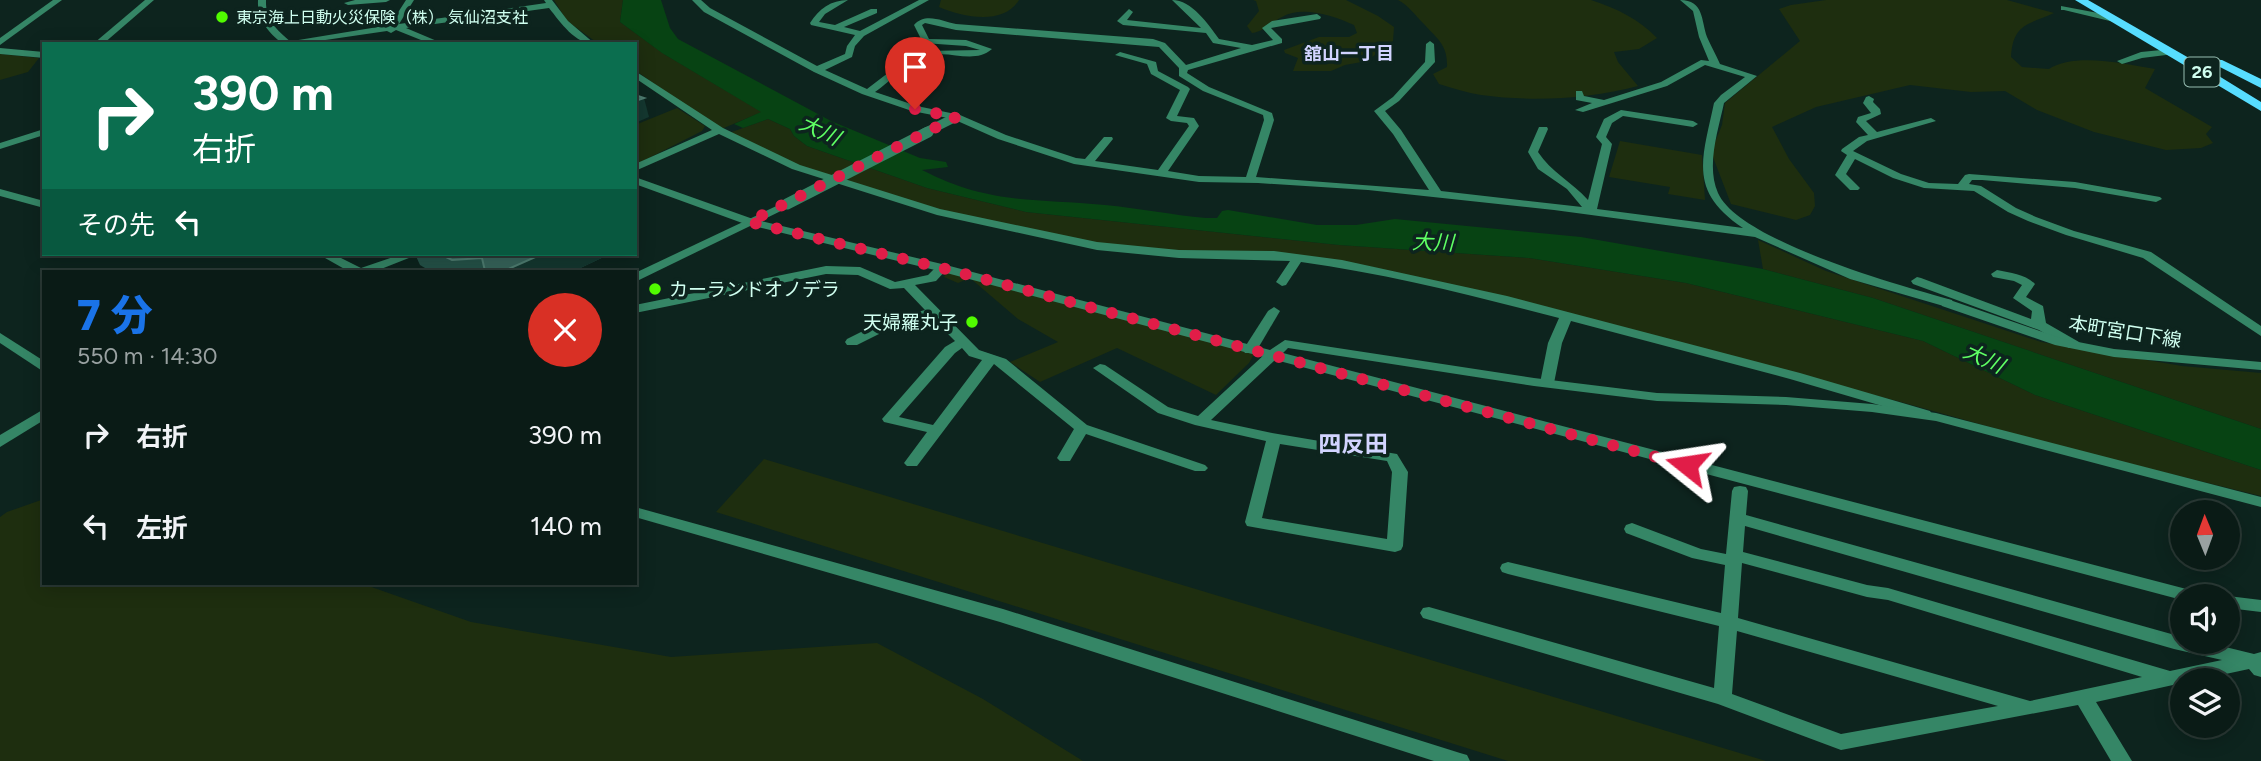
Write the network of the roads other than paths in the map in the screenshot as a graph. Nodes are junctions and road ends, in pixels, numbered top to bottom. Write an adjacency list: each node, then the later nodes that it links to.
1 (58, 0): 24 (street)
2 (150, 0): 25 (street)
3 (262, 0): 26 (street)
4 (350, 0): 5 (street)
5 (386, 0)
6 (410, 0): 20 (street)
7 (696, 0): 41 (street)
8 (845, 0): 19 (street)
9 (925, 0): 22 (street)
10 (1176, 0): 21 (street)
11 (1684, 0): 39 (street)
12 (2080, 0): 18 (main road, 26)
13 (550, 3): 20 (street); 29 (street)
14 (2064, 8): 18 (street)
15 (874, 11): 19 (street)
16 (1129, 12): 21 (street)
17 (1317, 17): 31 (street)
18 (2114, 19): 23 (main road, 26)
19 (836, 28): 22 (street)
20 (395, 29): 27 (street); 28 (street)
21 (1208, 31): 31 (street)
22 (861, 34): 41 (street)
23 (2144, 35): 33 (main road, 26); 38 (main road, 26)
24 (0, 42)
25 (99, 42)
26 (284, 42)
27 (293, 42)
28 (434, 42)
29 (589, 42)
30 (1430, 44): 68 (street)
31 (1252, 48): 40 (street)
32 (0, 51): 34 (street)
33 (2171, 52): 36 (street); 37 (main road, 26)
34 (42, 55)
35 (1120, 55): 62 (street)
36 (2122, 61)
37 (2185, 61): 38 (main road, 26); 48 (main road, 26)
38 (2218, 62): 43 (main road, 26)
39 (1716, 65): 47 (street); 73 (street)
40 (1184, 68): 44 (street); 63 (street)
41 (817, 70): 44 (street)
42 (637, 75): 54 (street)
43 (2261, 84)
44 (868, 93): 50 (street)
45 (1579, 93): 47 (street)
46 (1869, 99): 56 (street)
47 (1611, 102): 49 (street)
48 (2261, 107)
49 (1580, 110)
50 (956, 117): 60 (street); 72 (street, bridge)
51 (1931, 121): 56 (street)
52 (1693, 124): 71 (street)
53 (1543, 129): 71 (street)
54 (719, 130): 61 (street); 76 (street)
55 (42, 133): 58 (street)
56 (1874, 135): 59 (street)
57 (1108, 139): 60 (street)
58 (0, 146)
59 (1853, 154): 65 (street); 66 (street)
60 (1088, 163): 62 (street)
61 (637, 167)
62 (1161, 174): 63 (street)
63 (1250, 180): 68 (street)
64 (637, 181): 72 (street)
65 (1961, 187): 69 (street); 90 (street)
66 (1854, 188)
67 (0, 192): 70 (street)
68 (1437, 194): 71 (street)
69 (2157, 200)
70 (42, 204)
71 (1591, 211): 73 (street)
72 (749, 222): 77 (street); 81 (street)
73 (1758, 234): 94 (street, 本町宮口下線)
74 (328, 256): 78 (street)
75 (407, 256): 79 (street)
76 (1298, 258): 83 (street); 88 (street)
77 (942, 268): 84 (street); 95 (street)
78 (355, 270)
79 (368, 270)
80 (1997, 274): 89 (street)
81 (637, 277)
82 (1917, 281): 89 (street)
83 (1282, 282)
84 (906, 283): 85 (street); 87 (street)
85 (637, 309)
86 (1274, 311): 95 (street)
87 (934, 312): 92 (street); 93 (street)
88 (1566, 316): 101 (street); 103 (street)
89 (2045, 328): 94 (street)
90 (2261, 332)
91 (0, 337): 99 (street)
92 (963, 341): 97 (street); 106 (street)
93 (852, 342)
94 (2074, 345): 98 (street, 本町宮口下線)
95 (1250, 350): 96 (street)
96 (1271, 356): 101 (street); 104 (street); 119 (street)
97 (991, 358): 105 (street); 106 (street)
98 (2261, 366)
99 (42, 367)
100 (1100, 368): 104 (street)
101 (1547, 383): 103 (street)
102 (42, 414): 108 (street)
103 (1936, 417): 113 (street)
104 (1200, 422): 107 (street)
105 (1083, 428): 109 (street); 111 (street)
106 (937, 430): 110 (street)
107 (1274, 439): 107 (street)
108 (0, 442)
109 (1065, 458)
110 (912, 463)
111 (1200, 468)
112 (1740, 491): 115 (street)
113 (2261, 502)
114 (637, 513): 129 (street)
115 (1738, 518): 117 (street); 124 (street)
116 (1632, 529): 117 (street)
117 (1734, 558): 123 (street); 125 (street)
118 (1508, 568): 123 (street)
119 (2170, 591)
120 (2240, 603): 121 (street)
121 (2261, 606)
122 (1429, 613): 127 (street)
123 (1730, 622): 127 (street); 128 (street)
124 (2258, 663): 125 (street)
125 (2166, 677): 126 (street)
126 (2082, 696): 128 (street); 130 (street)
127 (1722, 698): 128 (street)
128 (2031, 708)
129 (1460, 761)
130 (2123, 761)

